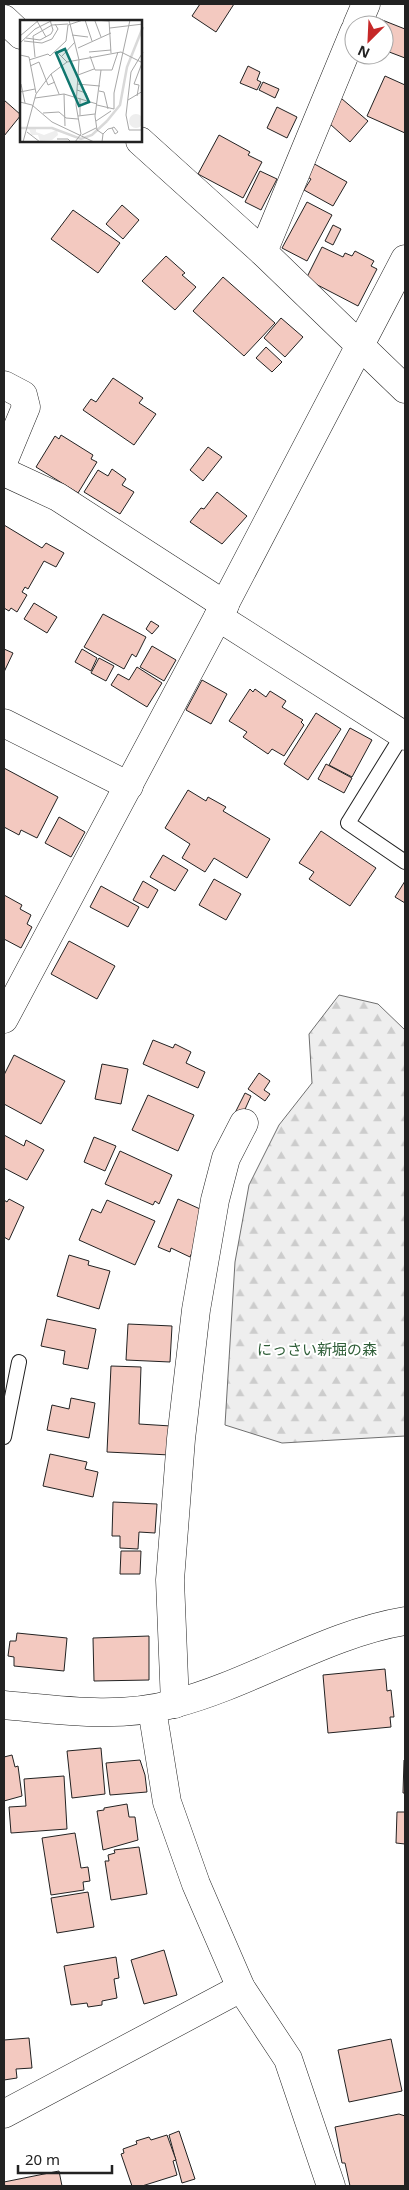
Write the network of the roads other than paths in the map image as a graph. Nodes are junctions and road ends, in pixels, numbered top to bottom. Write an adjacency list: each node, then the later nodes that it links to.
1 (4, 19): 2 (street)
2 (20, 34)
3 (344, 56): 5 (street)
4 (141, 142): 5 (street)
5 (263, 252): 7 (street)
6 (405, 259): 7 (street)
7 (360, 346): 9 (street); 12 (street)
8 (4, 385): 10 (street)
9 (405, 389)
10 (4, 460)
11 (4, 472): 12 (street)
12 (222, 611): 14 (street); 15 (street)
13 (4, 722): 15 (street)
14 (404, 735): 16 (lane)
15 (129, 786): 17 (street)
16 (405, 862)
17 (4, 1019)
18 (244, 1123): 23 (street)
19 (19, 1362): 20 (lane)
20 (4, 1437)
21 (405, 1621): 23 (street)
22 (4, 1705): 23 (street)
23 (163, 1706): 24 (street)
24 (240, 1988): 25 (street); 26 (street)
25 (4, 2114)
26 (331, 2186)

